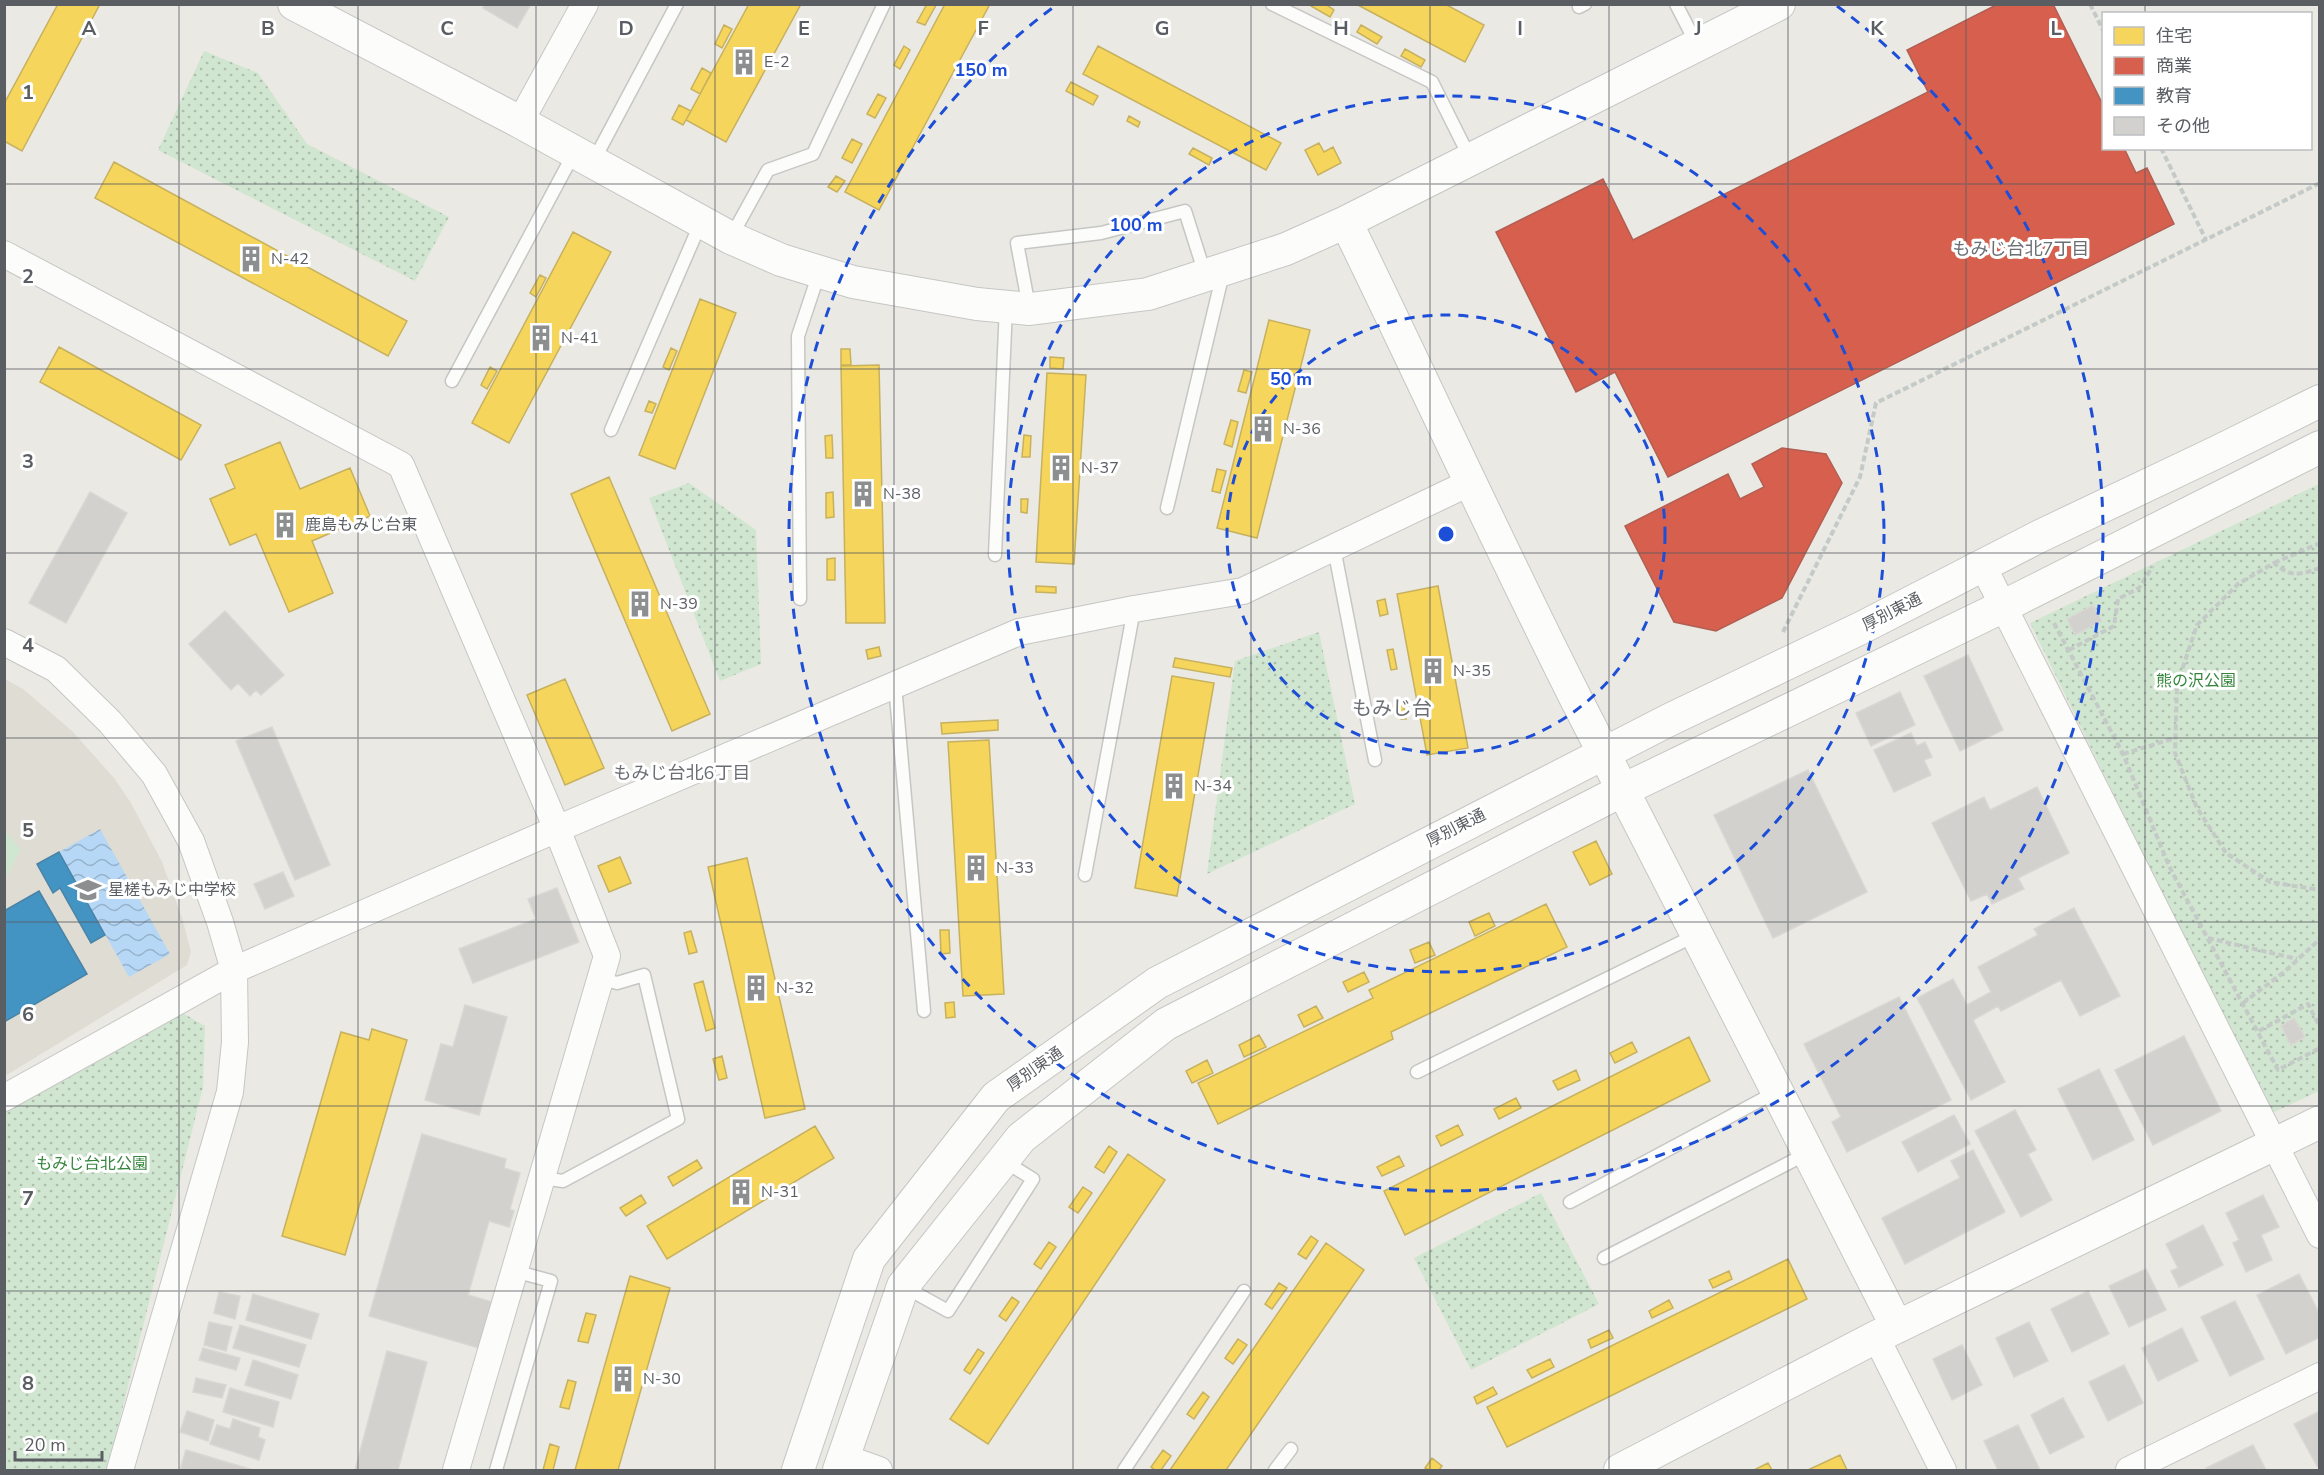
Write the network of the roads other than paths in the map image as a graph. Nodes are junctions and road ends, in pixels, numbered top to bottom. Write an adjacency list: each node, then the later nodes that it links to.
1 (294, 4): 9 (street)
2 (585, 4): 9 (street)
3 (677, 4): 10 (lane)
4 (884, 4): 14 (lane)
5 (1272, 4): 11 (lane)
6 (1676, 4): 8 (lane)
7 (1779, 4): 8 (street)
8 (1697, 46): 11 (street)
9 (520, 122): 10 (street)
10 (584, 158): 12 (street); 19 (lane)
11 (1470, 159): 13 (street)
12 (701, 221): 14 (street); 21 (lane)
13 (1346, 222): 17 (street); 23 (street)
14 (731, 238): 16 (street)
15 (4, 254): 36 (street)
16 (819, 272): 18 (street); 28 (lane)
17 (1215, 272): 18 (street); 18 (lane); 24 (lane)
18 (1018, 308): 26 (lane)
19 (452, 381)
20 (2319, 400): 27 (street, 厚別東通)
21 (610, 430)
22 (2319, 447): 29 (street)
23 (1471, 482): 25 (street); 33 (street)
24 (1167, 508)
25 (1334, 548): 30 (street); 34 (lane)
26 (995, 555)
27 (1983, 566): 29 (street); 33 (street, 厚別東通)
28 (800, 599)
29 (2004, 606): 35 (street); 46 (street)
30 (1134, 609): 32 (street); 37 (lane)
31 (4, 642): 39 (street)
32 (895, 685): 36 (street); 41 (lane)
33 (1604, 753): 35 (street); 64 (street, 厚別東通)
34 (1375, 760)
35 (1623, 790): 38 (street); 48 (street)
36 (557, 830): 39 (street); 40 (street)
37 (1085, 875)
38 (1696, 935): 42 (lane); 43 (street)
39 (234, 970): 44 (street); 61 (street)
40 (601, 979): 49 (street); 49 (lane)
41 (924, 1011)
42 (1417, 1072)
43 (1779, 1090): 47 (street); 50 (lane)
44 (4, 1098)
45 (2319, 1122): 46 (street)
46 (2275, 1144): 51 (street); 56 (street)
47 (1809, 1153): 52 (lane); 56 (street)
48 (1003, 1161): 54 (street); 54 (lane)
49 (542, 1178): 53 (street)
50 (1570, 1202)
51 (2319, 1235)
52 (1604, 1258)
53 (514, 1271): 62 (street); 63 (lane)
54 (903, 1286): 60 (street)
55 (1244, 1291): 66 (lane)
56 (1886, 1332): 68 (street); 69 (street)
57 (2319, 1376): 59 (street)
58 (1291, 1449): 67 (lane)
59 (2170, 1462): 70 (street)
60 (841, 1464): 65 (street)
61 (120, 1470)
62 (456, 1470)
63 (496, 1470)
64 (798, 1470)
65 (879, 1470)
66 (1124, 1470)
67 (1275, 1470)
68 (1620, 1470)
69 (1943, 1470)
70 (2129, 1470)

